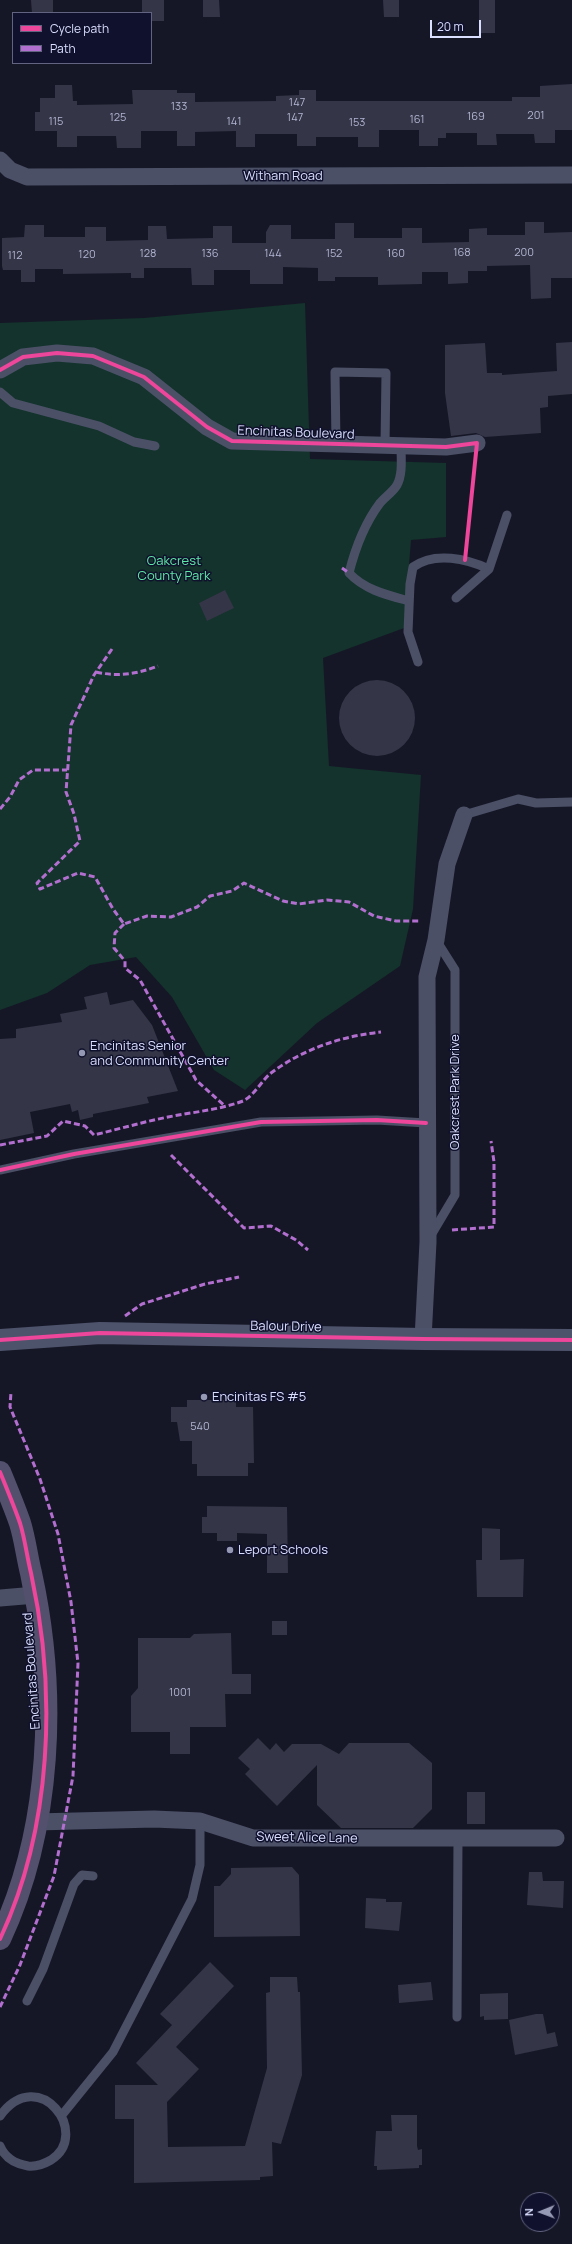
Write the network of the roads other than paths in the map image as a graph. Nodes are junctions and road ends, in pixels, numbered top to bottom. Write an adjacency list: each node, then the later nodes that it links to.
1 (0, 160): 2 (street, Witham Road)
2 (572, 175)
3 (0, 370): 6 (street, Encinitas Boulevard)
4 (0, 392): 8 (lane)
5 (477, 443): 7 (street, Encinitas Boulevard)
6 (336, 444): 7 (street, Encinitas Boulevard); 7 (lane)
7 (393, 445): 12 (lane)
8 (155, 446)
9 (507, 515): 10 (lane)
10 (489, 569): 11 (lane); 12 (lane)
11 (456, 598)
12 (409, 601): 13 (lane)
13 (418, 662)
14 (572, 802): 15 (lane)
15 (464, 815): 16 (street, Oakcrest Park Drive)
16 (436, 940): 17 (street, Oakcrest Park Drive); 19 (lane, Oakcrest Park Drive)
17 (426, 1123): 18 (lane); 19 (street, Oakcrest Park Drive)
18 (0, 1170)
19 (428, 1242): 20 (street, Oakcrest Park Drive)
20 (423, 1339): 21 (street, Balour Drive); 22 (street, Balour Drive)
21 (0, 1340)
22 (572, 1340)
23 (0, 1472): 24 (main road, Encinitas Boulevard)
24 (36, 1595): 25 (street); 27 (main road, Encinitas Boulevard)
25 (0, 1598)
26 (200, 1821): 27 (street, Sweet Alice Lane); 28 (street, Sweet Alice Lane); 34 (lane)
27 (36, 1822): 31 (main road, Encinitas Boulevard)
28 (458, 1838): 29 (street, Sweet Alice Lane); 33 (lane)
29 (556, 1838)
30 (93, 1876): 32 (lane)
31 (0, 1939)
32 (27, 2001)
33 (457, 2017)
34 (62, 2115): 35 (lane); 36 (lane)
35 (0, 2116)
36 (0, 2146)

